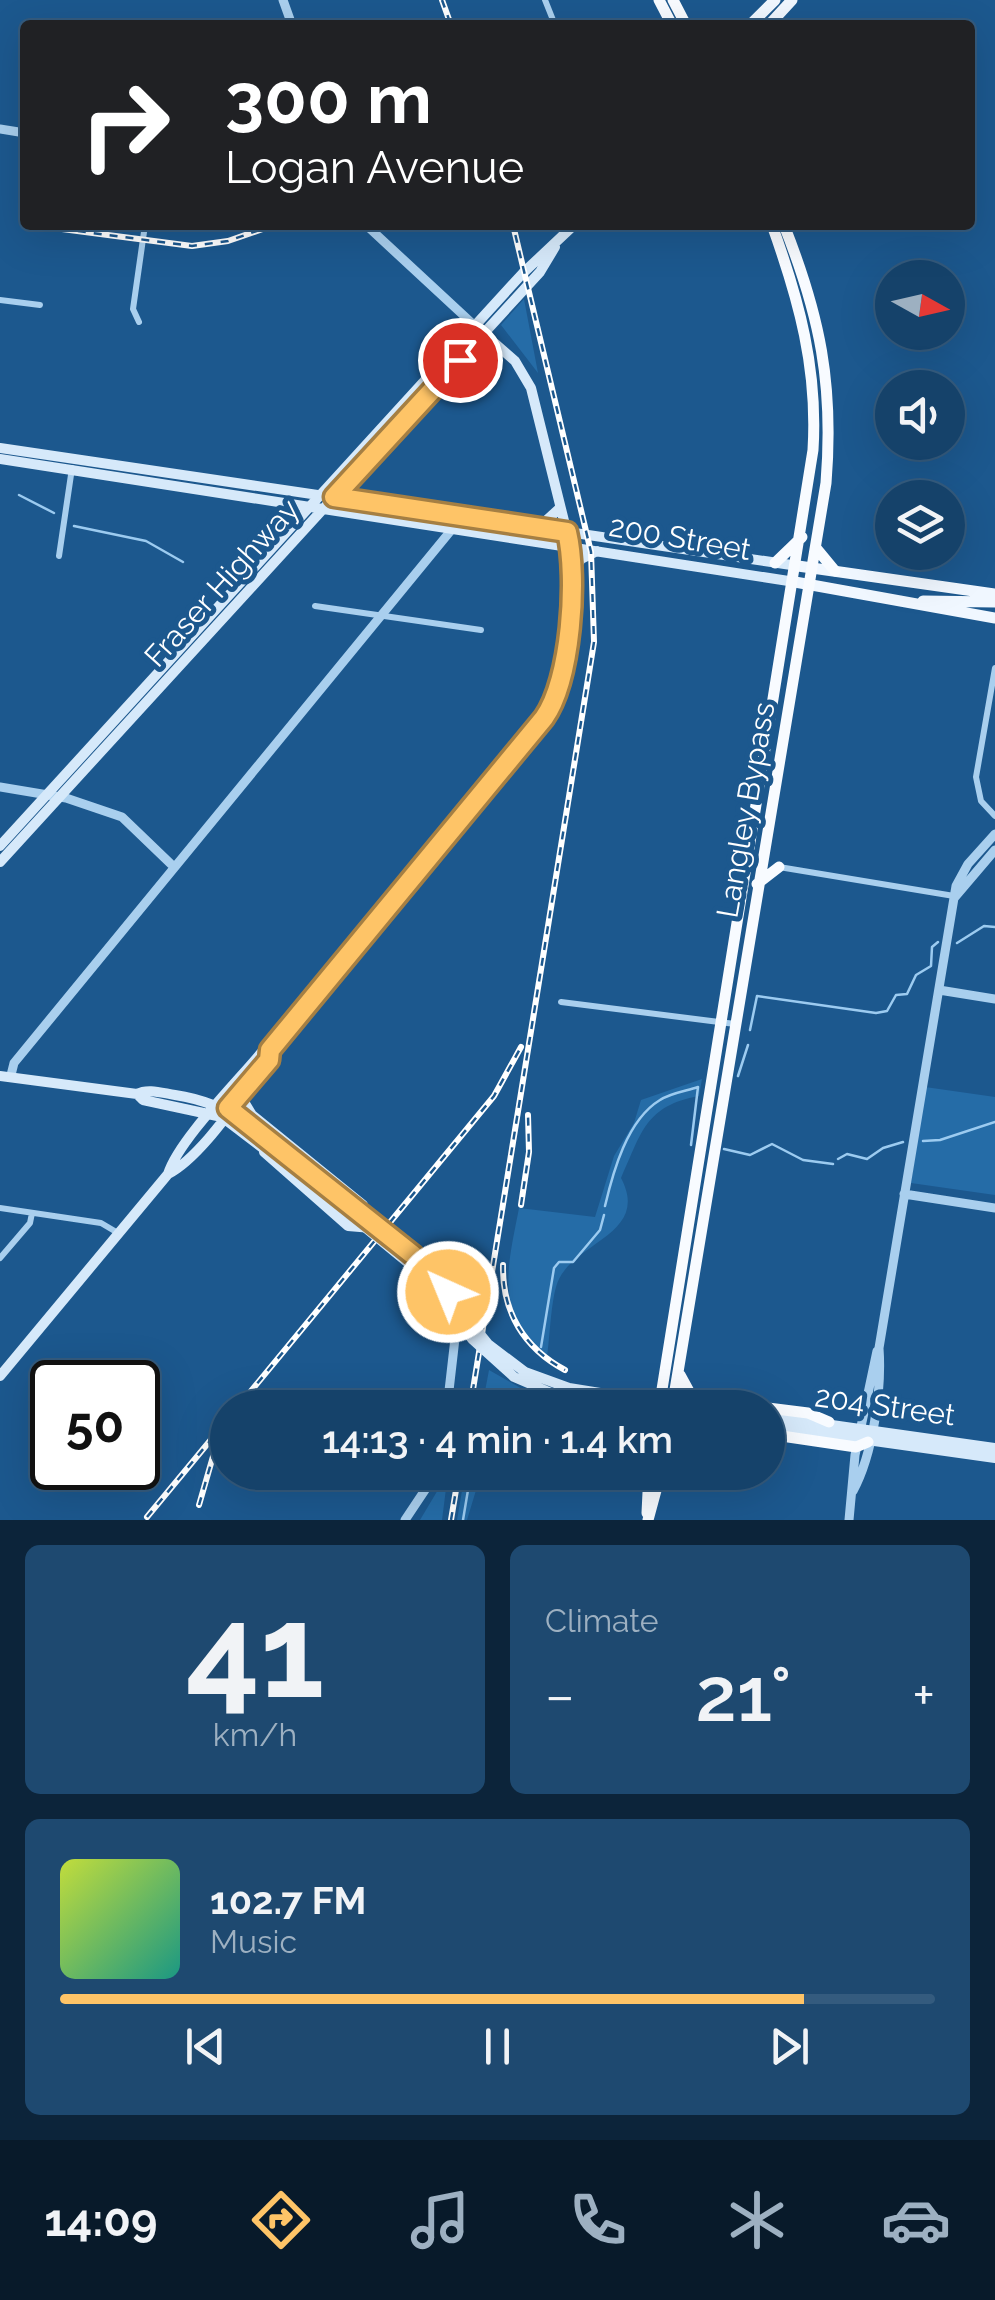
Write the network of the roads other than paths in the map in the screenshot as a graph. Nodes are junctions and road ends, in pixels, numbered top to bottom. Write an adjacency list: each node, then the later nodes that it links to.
1 (776, 0): 3 (main road)
2 (792, 0): 4 (main road)
3 (755, 20)
4 (774, 20)
5 (144, 230): 14 (street)
6 (371, 230): 15 (street)
7 (570, 230): 10 (main road, Fraser Highway)
8 (774, 230): 29 (highway, Langley Bypass)
9 (786, 230): 30 (highway, Langley Bypass)
10 (556, 246): 13 (main road, Fraser Highway); 15 (main road, Fraser Highway)
11 (0, 300): 12 (street)
12 (40, 305)
13 (496, 320): 15 (main road, Fraser Highway); 16 (main road)
14 (139, 322)
15 (479, 330): 16 (main road); 20 (main road, Fraser Highway); 21 (main road, Fraser Highway)
16 (497, 345): 24 (main road)
17 (0, 448): 19 (main road, 200 Street)
18 (0, 459): 19 (main road, 200 Street)
19 (73, 464): 21 (main road, 200 Street); 22 (main road, 200 Street); 32 (street)
20 (334, 497): 21 (main road, Fraser Highway); 25 (main road, 200 Street)
21 (323, 501): 23 (main road, 200 Street); 25 (main road, 200 Street); 50 (main road, Fraser Highway)
22 (286, 502): 23 (main road, 200 Street); 26 (main road)
23 (312, 505): 26 (main road, Fraser Highway)
24 (560, 508): 27 (main road); 28 (main road)
25 (458, 522): 27 (main road, 200 Street); 28 (main road, 200 Street); 44 (street)
26 (295, 523): 49 (main road, Fraser Highway)
27 (538, 528): 28 (main road, 200 Street)
28 (569, 538): 31 (main road, 200 Street); 33 (main road, 200 Street); 37 (main road)
29 (802, 538): 33 (highway); 34 (highway, Langley Bypass)
30 (816, 548): 35 (highway, Langley Bypass); 36 (highway)
31 (596, 551): 37 (main road); 38 (main road, 200 Street)
32 (59, 556)
33 (775, 562): 34 (main road, 200 Street)
34 (798, 566): 35 (main road, 200 Street); 38 (highway, Langley Bypass)
35 (813, 568): 36 (main road, 200 Street); 39 (highway, Langley Bypass)
36 (835, 571): 40 (main road, 200 Street)
37 (570, 580): 66 (main road)
38 (794, 582): 39 (main road, 200 Street); 55 (highway, Langley Bypass)
39 (810, 585): 42 (main road, 200 Street); 57 (highway, Langley Bypass)
40 (995, 594)
41 (995, 602): 42 (main road)
42 (909, 603): 45 (main road, 200 Street)
43 (315, 606): 44 (street)
44 (381, 615): 46 (street); 58 (street)
45 (995, 618)
46 (481, 630)
47 (995, 668): 51 (street)
48 (0, 787): 49 (street)
49 (47, 795): 50 (street); 53 (main road, Fraser Highway)
50 (60, 797): 56 (main road, Fraser Highway); 58 (street)
51 (995, 816)
52 (995, 834): 61 (street)
53 (0, 846)
54 (995, 850): 61 (street)
55 (751, 851): 57 (highway); 65 (highway, Langley Bypass)
56 (0, 862)
57 (761, 862): 59 (street); 60 (highway, Langley Bypass)
58 (174, 867): 67 (street)
59 (779, 867): 60 (highway); 61 (street)
60 (757, 884): 65 (highway, Langley Bypass)
61 (955, 896): 62 (street)
62 (940, 990): 63 (street); 75 (street)
63 (995, 998)
64 (561, 1002): 65 (street)
65 (729, 1023): 83 (highway, Langley Bypass); 88 (highway, Langley Bypass)
66 (270, 1050): 69 (main road); 71 (main road)
67 (4, 1073): 68 (main road)
68 (137, 1094): 70 (main road); 71 (main road)
69 (240, 1094): 71 (main road); 80 (main road)
70 (194, 1108): 71 (main road); 72 (main road)
71 (220, 1110): 72 (main road); 73 (main road); 74 (main road); 76 (main road)
72 (200, 1126): 74 (main road)
73 (254, 1139): 76 (main road); 80 (main road)
74 (168, 1174): 81 (main road)
75 (904, 1194): 78 (street); 96 (street)
76 (348, 1207): 86 (main road, bridge); 87 (main road, bridge)
77 (0, 1208): 79 (street)
78 (995, 1208)
79 (32, 1213): 81 (street); 82 (street)
80 (372, 1228): 85 (street)
81 (118, 1233): 84 (main road)
82 (0, 1258)
83 (678, 1370): 89 (highway, Langley Bypass); 90 (highway)
84 (0, 1376)
85 (450, 1390)
86 (544, 1390)
87 (581, 1390)
88 (662, 1390)
89 (675, 1390)
90 (688, 1390)
91 (785, 1410): 93 (highway)
92 (785, 1418): 93 (main road, 204 Street)
93 (828, 1422): 96 (main road, 204 Street)
94 (785, 1428): 96 (main road, 204 Street)
95 (785, 1435): 96 (highway)
96 (862, 1437): 97 (main road, 204 Street); 98 (main road, 204 Street); 104 (street)
97 (995, 1448)
98 (995, 1458)
99 (425, 1490): 102 (street)
100 (648, 1490): 103 (highway)
101 (656, 1490): 103 (highway)
102 (405, 1520)
103 (647, 1520)
104 (849, 1520)

